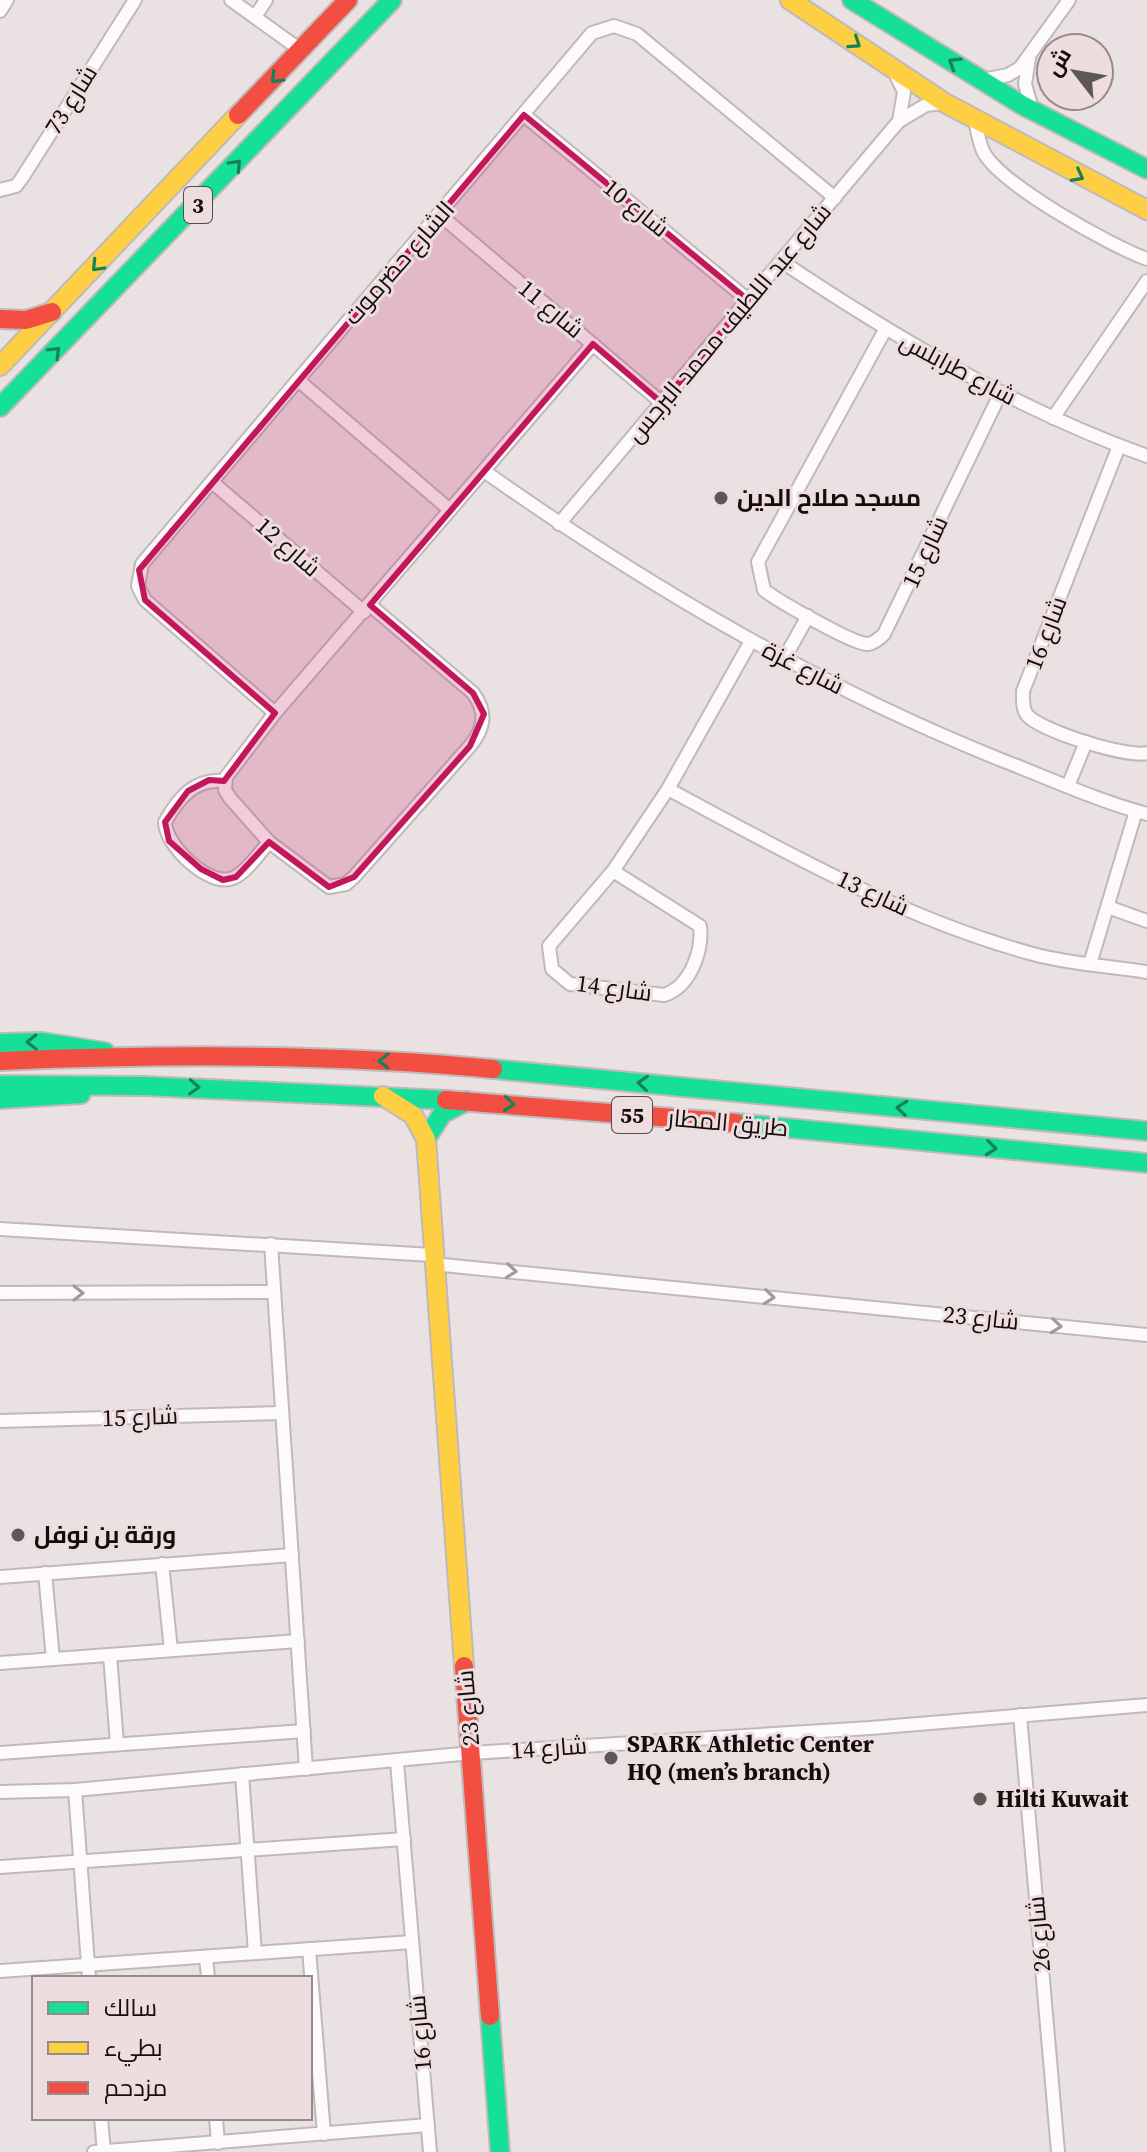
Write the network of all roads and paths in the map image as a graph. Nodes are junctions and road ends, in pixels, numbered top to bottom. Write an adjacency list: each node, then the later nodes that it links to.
1 (7, 0): 11 (street)
2 (135, 0): 23 (street, شارع 73)
3 (231, 0): 12 (street)
4 (266, 0): 12 (street)
5 (348, 0): 13 (main road, 3)
6 (392, 0): 41 (main road, 3, one-way to 6)
7 (790, 0): 10 (main road)
8 (852, 0): 16 (main road, one-way to 8)
9 (1069, 0): 14 (street)
10 (816, 9): 15 (main road, one-way to 15)
11 (0, 11)
12 (255, 17): 13 (street)
13 (302, 51): 31 (main road, 3, one-way to 31)
14 (1029, 58): 16 (street); 18 (street)
15 (893, 70): 17 (main road); 21 (street)
16 (982, 80): 18 (main road)
17 (945, 103): 20 (main road); 21 (street, شارع عبد اللطيف محمد البرجس)
18 (1032, 109): 22 (main road)
19 (524, 115): 24 (street, الشارع حضرموت); 26 (street, الشارع حضرموت); 30 (street, شارع 10)
20 (975, 120): 25 (main road, one-way to 25); 27 (street)
21 (899, 121): 24 (street, شارع عبد اللطيف محمد البرجس)
22 (1147, 169)
23 (0, 190)
24 (835, 198): 28 (street, شارع عبد اللطيف محمد البرجس)
25 (1147, 210)
26 (440, 215): 36 (street, شارع 11); 38 (street, الشارع حضرموت)
27 (1147, 259)
28 (781, 261): 30 (street, شارع عبد اللطيف محمد البرجس); 34 (street, شارع طرابلس)
29 (1147, 281): 42 (street)
30 (748, 300): 40 (street, شارع عبد اللطيف محمد البرجس)
31 (55, 311): 32 (main road); 37 (main road, 3)
32 (0, 319)
33 (0, 327): 35 (main road)
34 (885, 330): 39 (street, شارع طرابلس); 50 (street)
35 (0, 335)
36 (593, 344): 40 (street, شارع 11); 45 (street)
37 (0, 366)
38 (298, 380): 46 (street, الشارع حضرموت); 47 (street)
39 (1001, 392): 42 (street, شارع طرابلس); 50 (street, شارع 15)
40 (662, 403): 48 (street, شارع عبد اللطيف محمد البرجس)
41 (0, 407)
42 (1053, 418): 43 (street, شارع طرابلس)
43 (1119, 446): 44 (street, شارع طرابلس); 54 (street, شارع 16)
44 (1147, 456)
45 (484, 471): 47 (street); 48 (street, شارع غزة)
46 (212, 482): 49 (street, شارع 12); 53 (street, الشارع حضرموت)
47 (450, 510): 49 (street)
48 (559, 524): 51 (street, شارع غزة)
49 (367, 608): 53 (street); 60 (street)
50 (808, 616): 52 (street)
51 (751, 641): 52 (street, شارع غزة); 58 (street, شارع 14)
52 (784, 659): 57 (street, شارع غزة)
53 (275, 713): 56 (street)
54 (1086, 742): 55 (street, شارع 16); 57 (street)
55 (1147, 753)
56 (225, 781): 60 (street); 60 (street)
57 (1068, 786): 59 (street, شارع غزة)
58 (668, 789): 61 (street, شارع 14); 64 (street, شارع 13)
59 (1142, 812): 62 (street)
60 (269, 842)
61 (613, 871): 61 (street, شارع 14)
62 (1108, 907): 63 (street); 64 (street)
63 (1147, 921)
64 (1090, 964): 65 (street, شارع 13)
65 (1147, 972)
66 (0, 1043): 67 (main road, طريق المطار, one-way to 66)
67 (119, 1056): 68 (main road, طريق المطار / 55); 74 (main road, طريق المطار / 55, one-way to 67)
68 (0, 1061)
69 (116, 1084): 70 (main road, طريق المطار / 55); 71 (main road, طريق المطار / 55, one-way to 71); 72 (main road, طريق المطار)
70 (0, 1085)
71 (383, 1096): 73 (main road, طريق المطار / 55); 77 (main road)
72 (0, 1099)
73 (467, 1101): 75 (main road, طريق المطار / 55, one-way to 75); 77 (main road)
74 (964, 1114): 75 (main road); 76 (main road, طريق المطار / 55)
75 (795, 1129): 78 (main road, طريق المطار / 55, one-way to 78)
76 (1147, 1131)
77 (426, 1139): 81 (main road, شارع 23)
78 (1147, 1163)
79 (0, 1229): 80 (street)
80 (271, 1244): 81 (street); 82 (street)
81 (432, 1259): 84 (street, شارع 23, one-way to 84); 101 (main road, شارع 23)
82 (274, 1292): 83 (street, one-way to 82); 85 (street)
83 (0, 1293)
84 (1147, 1335)
85 (281, 1413): 86 (street, شارع 15); 87 (street)
86 (0, 1421)
87 (292, 1555): 88 (street); 91 (street)
88 (162, 1564): 89 (street); 92 (street)
89 (45, 1573): 90 (street); 94 (street)
90 (0, 1577)
91 (298, 1641): 92 (street); 98 (street)
92 (171, 1650): 93 (street)
93 (110, 1655): 94 (street); 99 (street)
94 (53, 1659): 95 (street)
95 (0, 1663)
96 (1147, 1705): 97 (street, شارع 14)
97 (1020, 1715): 101 (street, شارع 14); 131 (street, شارع 26)
98 (304, 1731): 99 (street); 103 (street)
99 (117, 1744): 100 (street)
100 (0, 1753)
101 (472, 1753): 102 (street, شارع 14); 130 (main road, شارع 23)
102 (397, 1762): 103 (street, شارع 14); 107 (street, شارع 16)
103 (306, 1769): 104 (street, شارع 14)
104 (242, 1774): 105 (street, شارع 14); 108 (street)
105 (75, 1790): 106 (street, شارع 14); 109 (street)
106 (0, 1792)
107 (404, 1839): 108 (street); 111 (street, شارع 16)
108 (248, 1850): 109 (street); 113 (street)
109 (80, 1861): 110 (street); 115 (street)
110 (0, 1867)
111 (412, 1942): 112 (street); 123 (street, شارع 16)
112 (309, 1949): 113 (street); 119 (street)
113 (255, 1953): 114 (street)
114 (206, 1957): 115 (street); 118 (street)
115 (88, 1964): 116 (street); 117 (street)
116 (0, 1971)
117 (89, 1976)
118 (208, 1976)
119 (311, 1976)
120 (312, 1986): 124 (street)
121 (101, 2120): 128 (street)
122 (216, 2120): 125 (street)
123 (428, 2125): 124 (street); 129 (street, شارع 16)
124 (324, 2134): 126 (street)
125 (218, 2143): 126 (street); 128 (street)
126 (273, 2145)
127 (94, 2152): 128 (street)
128 (104, 2152)
129 (430, 2152)
130 (500, 2152)
131 (1058, 2152)

